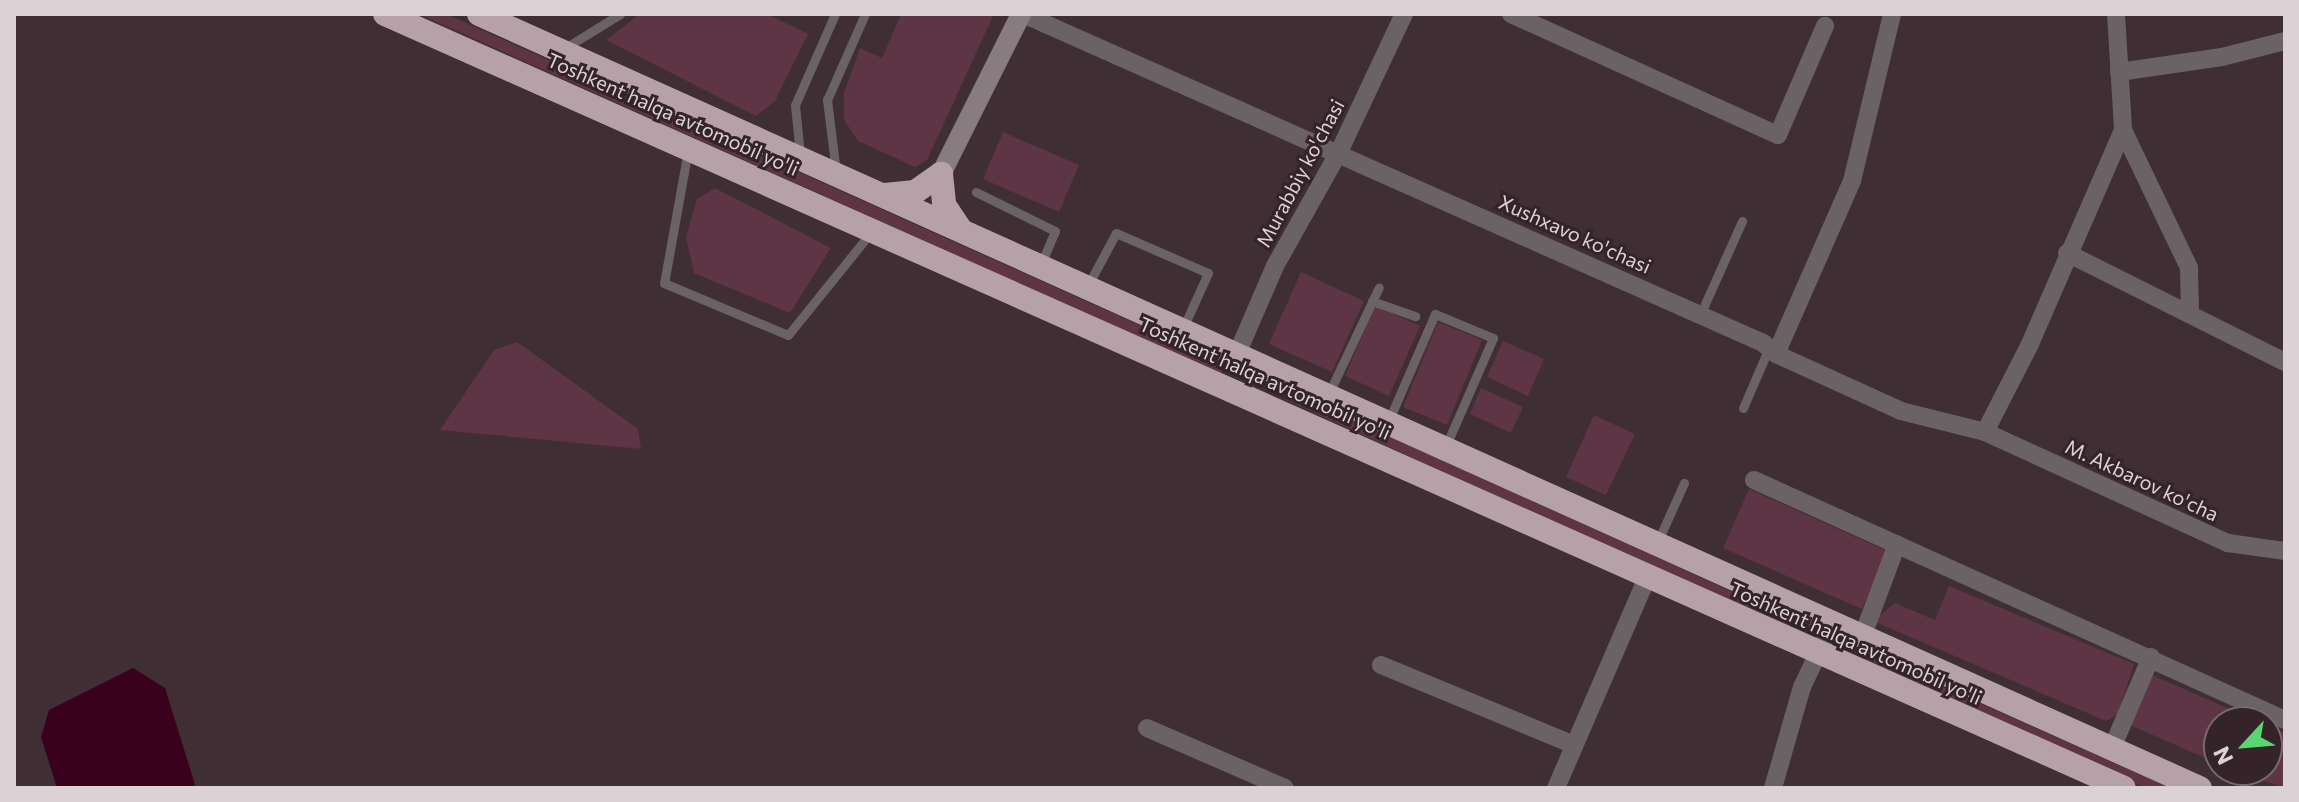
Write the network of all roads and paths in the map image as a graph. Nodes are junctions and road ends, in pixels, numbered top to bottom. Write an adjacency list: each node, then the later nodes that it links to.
1 (385, 14): 16 (highway, Toshkent halqa avtomobil yo'li)
2 (479, 14): 13 (highway, Toshkent halqa avtomobil yo'li)
3 (620, 14): 13 (lane)
4 (835, 14): 18 (lane)
5 (865, 14): 20 (lane)
6 (1022, 14): 17 (street, Xushxavo ko'chasi); 19 (street)
7 (1404, 14): 17 (street, Murabbiy ko'chasi)
8 (1511, 14): 11 (street)
9 (1892, 14): 35 (street)
10 (2116, 14): 14 (street)
11 (1825, 26)
12 (2285, 41): 14 (street)
13 (560, 51): 18 (highway, Toshkent halqa avtomobil yo'li)
14 (2119, 72): 15 (street)
15 (2123, 130): 26 (street); 31 (street)
16 (688, 147): 24 (highway, Toshkent halqa avtomobil yo'li); 24 (lane)
17 (1339, 152): 32 (street, Xushxavo ko'chasi); 36 (street, Murabbiy ko'chasi)
18 (800, 158): 20 (highway, Toshkent halqa avtomobil yo'li)
19 (941, 174): 22 (highway); 25 (highway)
20 (837, 175): 22 (highway, Toshkent halqa avtomobil yo'li)
21 (976, 192): 27 (lane)
22 (881, 195): 25 (highway, Toshkent halqa avtomobil yo'li)
23 (1742, 221): 32 (lane)
24 (874, 229): 38 (highway, Toshkent halqa avtomobil yo'li)
25 (962, 231): 27 (highway, Toshkent halqa avtomobil yo'li)
26 (2067, 253): 31 (street); 42 (street)
27 (1040, 266): 28 (highway, Toshkent halqa avtomobil yo'li)
28 (1087, 287): 34 (highway, Toshkent halqa avtomobil yo'li); 34 (lane)
29 (1379, 287): 30 (lane)
30 (1372, 301): 33 (lane); 39 (lane)
31 (2190, 311): 37 (street)
32 (1700, 315): 35 (street, Xushxavo ko'chasi)
33 (1415, 316)
34 (1182, 330): 36 (highway, Toshkent halqa avtomobil yo'li)
35 (1772, 352): 40 (lane); 42 (street, M. Akbarov ko'cha)
36 (1247, 359): 38 (highway); 39 (highway, Toshkent halqa avtomobil yo'li)
37 (2285, 362)
38 (1244, 395): 49 (highway, Toshkent halqa avtomobil yo'li)
39 (1328, 395): 41 (highway, Toshkent halqa avtomobil yo'li)
40 (1743, 408)
41 (1388, 422): 43 (highway, Toshkent halqa avtomobil yo'li); 43 (lane)
42 (1985, 432): 48 (street, M. Akbarov ko'cha)
43 (1445, 448): 46 (highway, Toshkent halqa avtomobil yo'li)
44 (1754, 480): 47 (street)
45 (1684, 483): 46 (lane)
46 (1657, 543): 50 (highway, Toshkent halqa avtomobil yo'li)
47 (1897, 544): 51 (street); 53 (street)
48 (2285, 551)
49 (1647, 578): 52 (highway, Toshkent halqa avtomobil yo'li); 57 (street)
50 (1833, 622): 51 (highway, Toshkent halqa avtomobil yo'li); 52 (street)
51 (1863, 635): 58 (highway, Toshkent halqa avtomobil yo'li)
52 (1817, 651): 61 (street); 62 (highway, Toshkent halqa avtomobil yo'li)
53 (2151, 657): 55 (street); 58 (street)
54 (1381, 665): 57 (street)
55 (2285, 720)
56 (1147, 728): 59 (street)
57 (1574, 745): 60 (street)
58 (2112, 748): 63 (highway, Toshkent halqa avtomobil yo'li)
59 (1285, 788)
60 (1556, 788)
61 (1773, 788)
62 (2124, 788)
63 (2200, 788)

